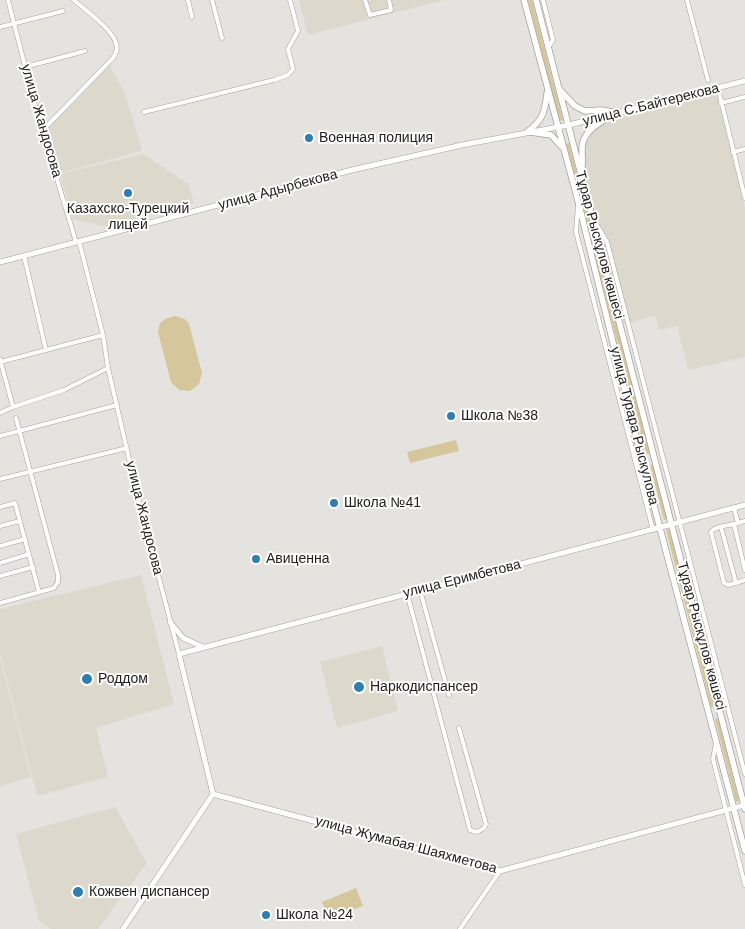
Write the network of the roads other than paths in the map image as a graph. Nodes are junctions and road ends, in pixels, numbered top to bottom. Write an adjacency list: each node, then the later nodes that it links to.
1 (8, 0): 14 (street, улица Жандосова)
2 (74, 0): 31 (street)
3 (188, 0): 13 (street)
4 (212, 0): 16 (street)
5 (290, 0): 27 (street)
6 (365, 0): 7 (street)
7 (389, 0)
8 (524, 0): 22 (main road, улица Турара Рыскулова)
9 (536, 0): 17 (main road, Тұрар Рыскұлов көшесі)
10 (543, 0): 17 (street)
11 (687, 0): 20 (street)
12 (63, 11): 14 (street)
13 (192, 18)
14 (14, 24): 15 (street); 19 (street, улица Жандосова)
15 (0, 27)
16 (222, 38)
17 (548, 48): 23 (main road, Тұрар Рыскұлов көшесі)
18 (84, 51): 19 (street)
19 (25, 67): 31 (street, улица Жандосова)
20 (708, 80)
21 (745, 81): 24 (street, улица С.Байтерекова)
22 (547, 88): 30 (main road, улица Турара Рыскулова); 32 (main road)
23 (559, 88): 28 (main road); 29 (main road, Тұрар Рыскұлов көшесі)
24 (718, 88): 26 (street); 28 (street, улица С.Байтерекова)
25 (745, 98): 26 (street)
26 (721, 103): 35 (street)
27 (144, 112)
28 (615, 114): 29 (street, улица С.Байтерекова); 36 (main road)
29 (568, 125): 30 (street, улица С.Байтерекова); 36 (main road, Тұрар Рыскұлов көшесі)
30 (558, 127): 32 (street, улица Адырбекова); 33 (main road, улица Турара Рыскулова)
31 (42, 130): 40 (street, улица Жандосова)
32 (528, 132): 33 (main road); 40 (street, улица Адырбекова)
33 (563, 148): 38 (main road, улица Турара Рыскулова)
34 (745, 149): 35 (street)
35 (733, 152): 37 (street)
36 (581, 173): 39 (main road, Тұрар Рыскұлов көшесі)
37 (745, 198)
38 (578, 201): 55 (main road, улица Турара Рыскулова); 58 (street)
39 (591, 214): 54 (main road, Тұрар Рыскұлов көшесі); 65 (street)
40 (77, 242): 41 (street, улица Адырбекова); 43 (street, улица Жандосова)
41 (24, 256): 42 (street, улица Адырбекова); 44 (street)
42 (0, 262)
43 (103, 334): 44 (street); 46 (street, улица Жандосова)
44 (46, 350): 45 (street)
45 (0, 361): 48 (street)
46 (108, 368): 47 (street, улица Жандосова); 48 (street)
47 (117, 405): 51 (street); 53 (street, улица Жандосова)
48 (13, 407): 49 (street)
49 (0, 413)
50 (16, 418): 51 (street)
51 (19, 431): 52 (street); 56 (street)
52 (0, 436)
53 (126, 448): 56 (street); 84 (street, улица Жандосова)
54 (654, 456): 55 (main road); 67 (main road, Тұрар Рыскұлов көшесі)
55 (642, 460): 59 (main road, улица Турара Рыскулова)
56 (29, 471): 57 (street); 81 (street)
57 (0, 479)
58 (641, 479): 59 (street); 70 (street)
59 (650, 494): 70 (main road, улица Турара Рыскулова)
60 (745, 505): 62 (street, улица Еримбетова)
61 (0, 507): 63 (street)
62 (734, 508): 65 (street, улица Еримбетова); 66 (street)
63 (20, 521): 68 (street); 71 (street)
64 (745, 521): 66 (street)
65 (680, 522): 67 (street, улица Еримбетова); 92 (street)
66 (736, 523): 69 (street); 76 (street)
67 (672, 524): 70 (street, улица Еримбетова); 88 (main road, Тұрар Рыскұлов көшесі)
68 (0, 526)
69 (721, 527): 79 (street); 79 (street)
70 (656, 529): 80 (street, улица Еримбетова); 89 (main road, улица Турара Рыскулова)
71 (25, 539): 72 (street); 73 (street)
72 (0, 546)
73 (29, 554): 74 (street); 75 (street)
74 (0, 563)
75 (32, 567): 77 (street); 81 (street)
76 (745, 570)
77 (0, 576)
78 (745, 580): 79 (street)
79 (736, 583)
80 (420, 590): 82 (street, улица Еримбетова); 87 (street)
81 (40, 592): 83 (street)
82 (407, 593): 85 (street, улица Еримбетова); 90 (street)
83 (0, 603)
84 (170, 622): 85 (street); 86 (street, улица Жандосова)
85 (204, 647): 86 (street, улица Еримбетова)
86 (179, 654): 94 (street, улица Жандосова)
87 (449, 695)
88 (720, 710): 89 (main road); 93 (main road, Тұрар Рыскұлов көшесі)
89 (710, 712): 91 (main road, улица Турара Рыскулова)
90 (459, 728)
91 (716, 741): 96 (main road, улица Турара Рыскулова); 97 (street)
92 (745, 774)
93 (742, 785): 95 (main road, Тұрар Рыскұлов көшесі)
94 (213, 794): 99 (street, улица Жумабая Шаяхметова); 101 (street)
95 (745, 806): 96 (street, улица Жумабая Шаяхметова)
96 (733, 808): 97 (street, улица Жумабая Шаяхметова); 98 (main road, улица Турара Рыскулова)
97 (726, 809): 99 (street, улица Жумабая Шаяхметова); 100 (street)
98 (745, 851)
99 (500, 871): 102 (street)
100 (745, 885)
101 (123, 929)
102 (460, 929)

